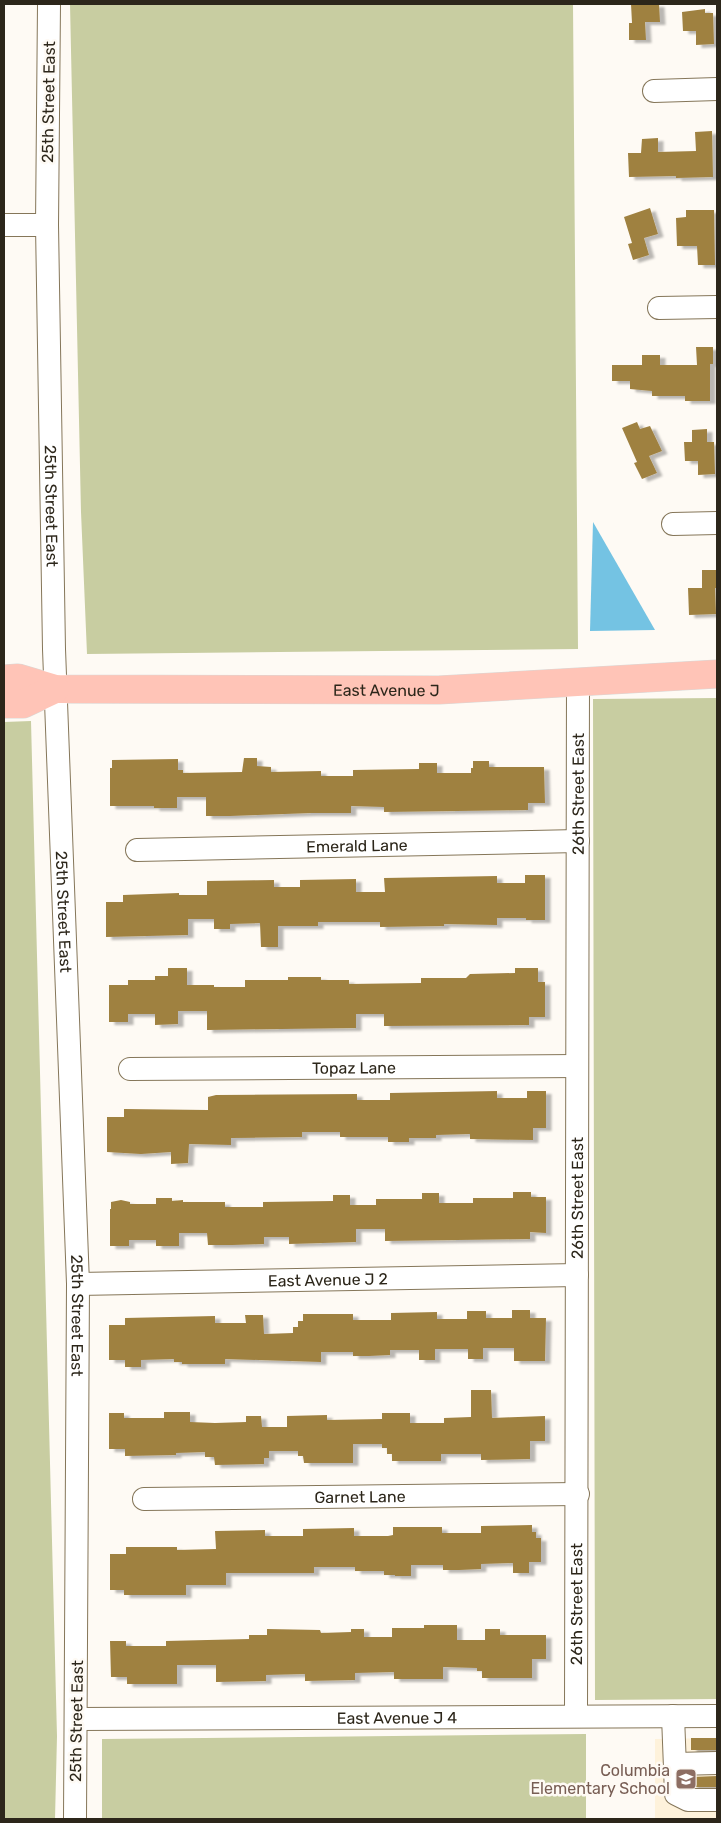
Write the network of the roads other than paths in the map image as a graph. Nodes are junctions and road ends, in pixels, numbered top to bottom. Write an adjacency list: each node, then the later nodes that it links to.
1 (49, 4): 4 (street, 25th Street East)
2 (717, 89): 3 (street)
3 (654, 91)
4 (46, 224): 5 (street); 13 (street, 25th Street East)
5 (4, 225)
6 (717, 307): 7 (street)
7 (659, 308)
8 (717, 523): 9 (street)
9 (673, 524)
10 (717, 674): 12 (main road, East Avenue J)
11 (4, 679): 13 (main road, East Avenue J)
12 (578, 681): 13 (main road, East Avenue J); 15 (street, 26th Street East)
13 (55, 689): 14 (main road, East Avenue J); 20 (street, 25th Street East)
14 (4, 704)
15 (578, 841): 16 (street, Emerald Lane); 17 (street, 26th Street East)
16 (137, 850)
17 (577, 1066): 18 (street, Topaz Lane); 19 (street, 26th Street East)
18 (130, 1069)
19 (577, 1275): 20 (street, East Avenue J 2); 21 (street, 26th Street East)
20 (78, 1284): 26 (street, 25th Street East)
21 (578, 1494): 22 (street, Garnet Lane); 23 (street, 26th Street East)
22 (144, 1500)
23 (576, 1716): 24 (street, East Avenue J 4); 26 (street, East Avenue J 4)
24 (673, 1716): 25 (street, East Avenue J 4); 28 (street)
25 (717, 1716)
26 (77, 1719): 30 (street, 25th Street East)
27 (717, 1763): 28 (street)
28 (675, 1764): 29 (street)
29 (717, 1800)
30 (75, 1819)

